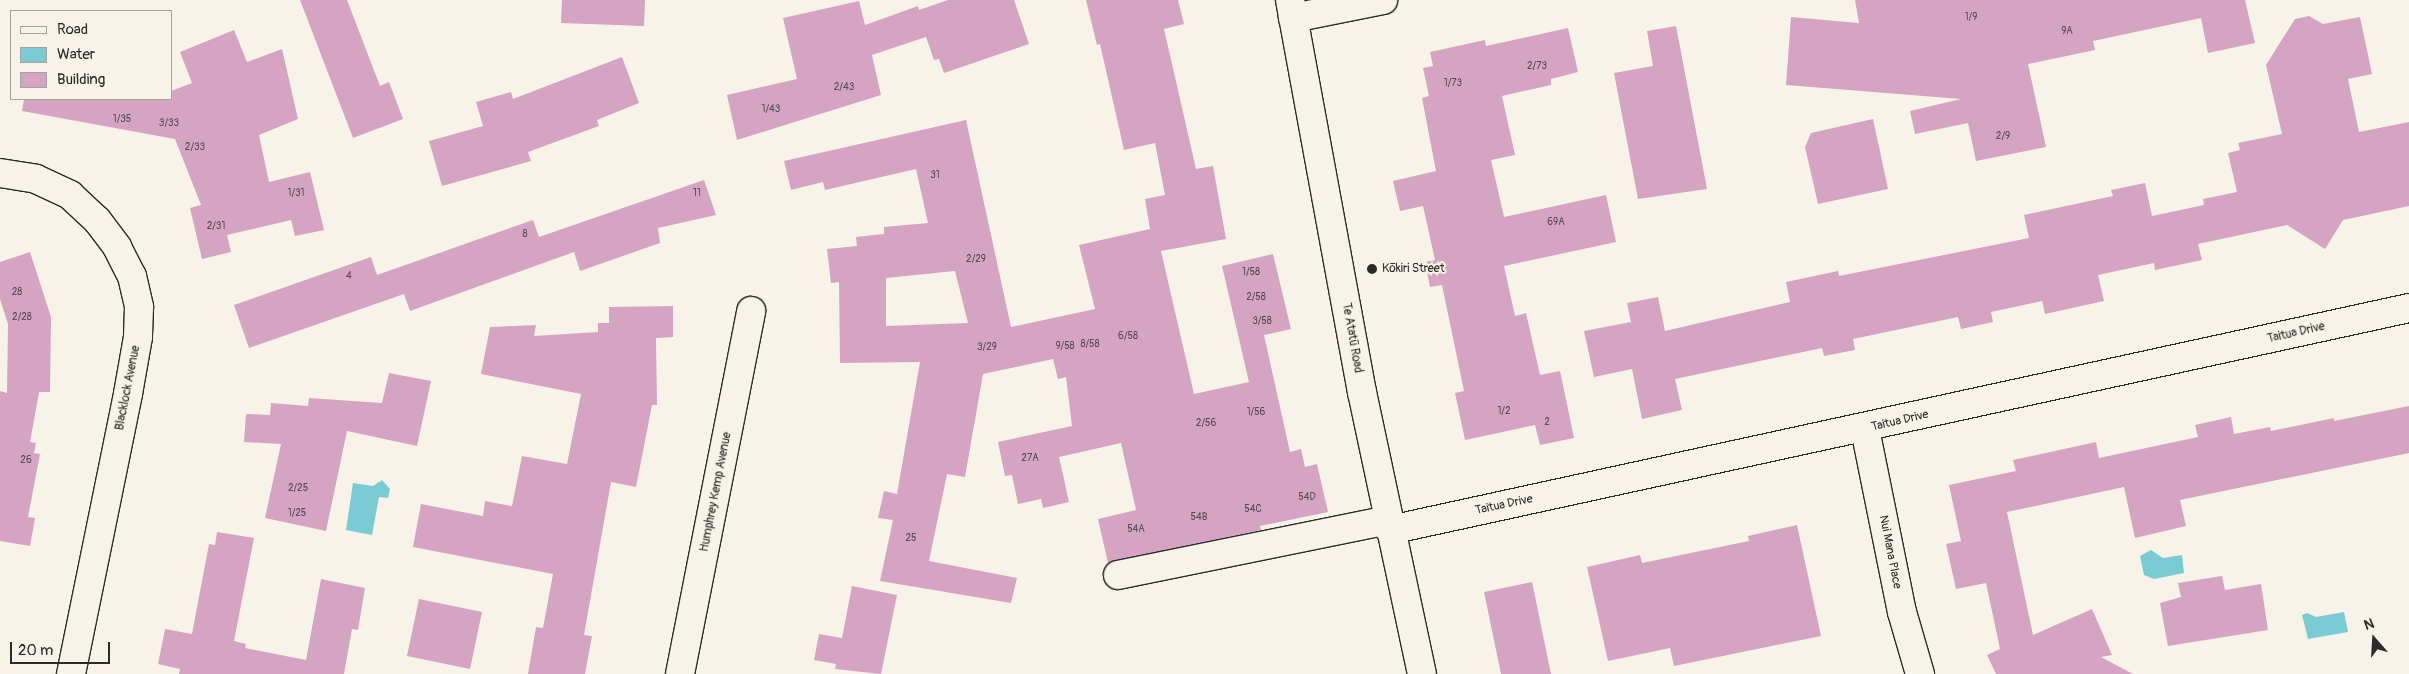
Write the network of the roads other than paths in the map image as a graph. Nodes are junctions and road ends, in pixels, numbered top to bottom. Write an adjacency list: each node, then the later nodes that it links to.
1 (1383, 0): 2 (street)
2 (1292, 9): 7 (street, Te Atatū Road)
3 (0, 173): 9 (street, Blacklock Avenue)
4 (2409, 308): 6 (street, Taitua Drive)
5 (751, 311): 10 (street, Humphrey Kemp Avenue)
6 (1864, 429): 7 (street, Taitua Drive); 12 (street, Nui Mana Place)
7 (1389, 525): 8 (street, Taitua Drive); 11 (street, Te Atatū Road)
8 (1118, 575)
9 (71, 674)
10 (680, 674)
11 (1422, 674)
12 (1920, 674)

